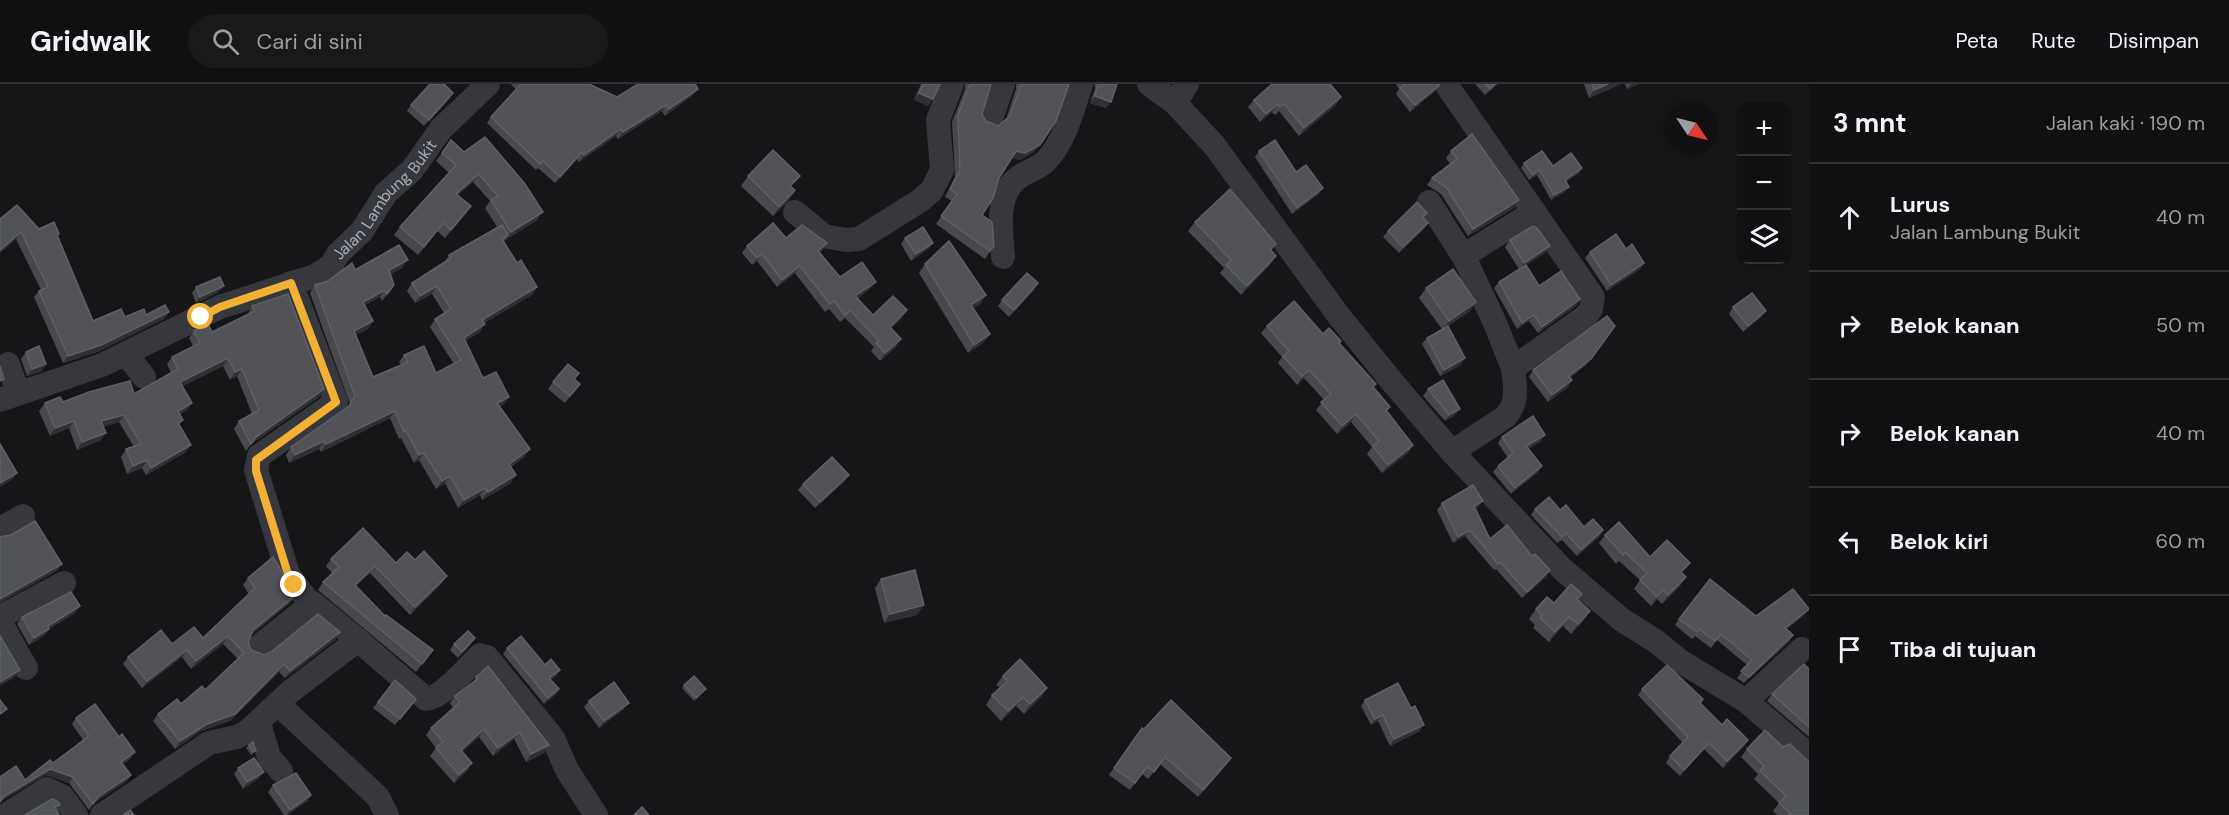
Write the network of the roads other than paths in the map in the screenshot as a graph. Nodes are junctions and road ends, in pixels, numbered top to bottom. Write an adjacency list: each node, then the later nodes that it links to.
1 (488, 84): 14 (street, Jalan Lambung Bukit)
2 (952, 84): 10 (street)
3 (1003, 84): 8 (street)
4 (1081, 84): 12 (street)
5 (1149, 84): 7 (street)
6 (1446, 84): 11 (street)
7 (1181, 93): 20 (street)
8 (991, 119)
9 (1429, 202): 13 (street)
10 (795, 212)
11 (1534, 212): 13 (street); 17 (street)
12 (1003, 257)
13 (1465, 259): 17 (street)
14 (291, 283): 15 (street, Jalan Lambung Bukit); 24 (street)
15 (127, 355): 18 (street); 19 (street, Jalan Lambung Bukit)
16 (8, 364): 19 (street)
17 (1513, 368): 20 (street)
18 (144, 377)
19 (9, 396)
20 (1452, 452): 31 (street)
21 (23, 516): 22 (street)
22 (0, 529)
23 (64, 583): 25 (street)
24 (310, 604): 27 (street); 28 (street)
25 (0, 617)
26 (0, 622): 30 (street)
27 (358, 640): 32 (street); 40 (street)
28 (257, 648)
29 (1802, 649): 31 (street)
30 (26, 668)
31 (1746, 701): 34 (street)
32 (278, 704): 33 (street); 39 (street)
33 (259, 723): 35 (street); 38 (street)
34 (1809, 755)
35 (280, 771)
36 (6, 815): 37 (street)
37 (76, 815)
38 (102, 815)
39 (387, 815)
40 (596, 815)

